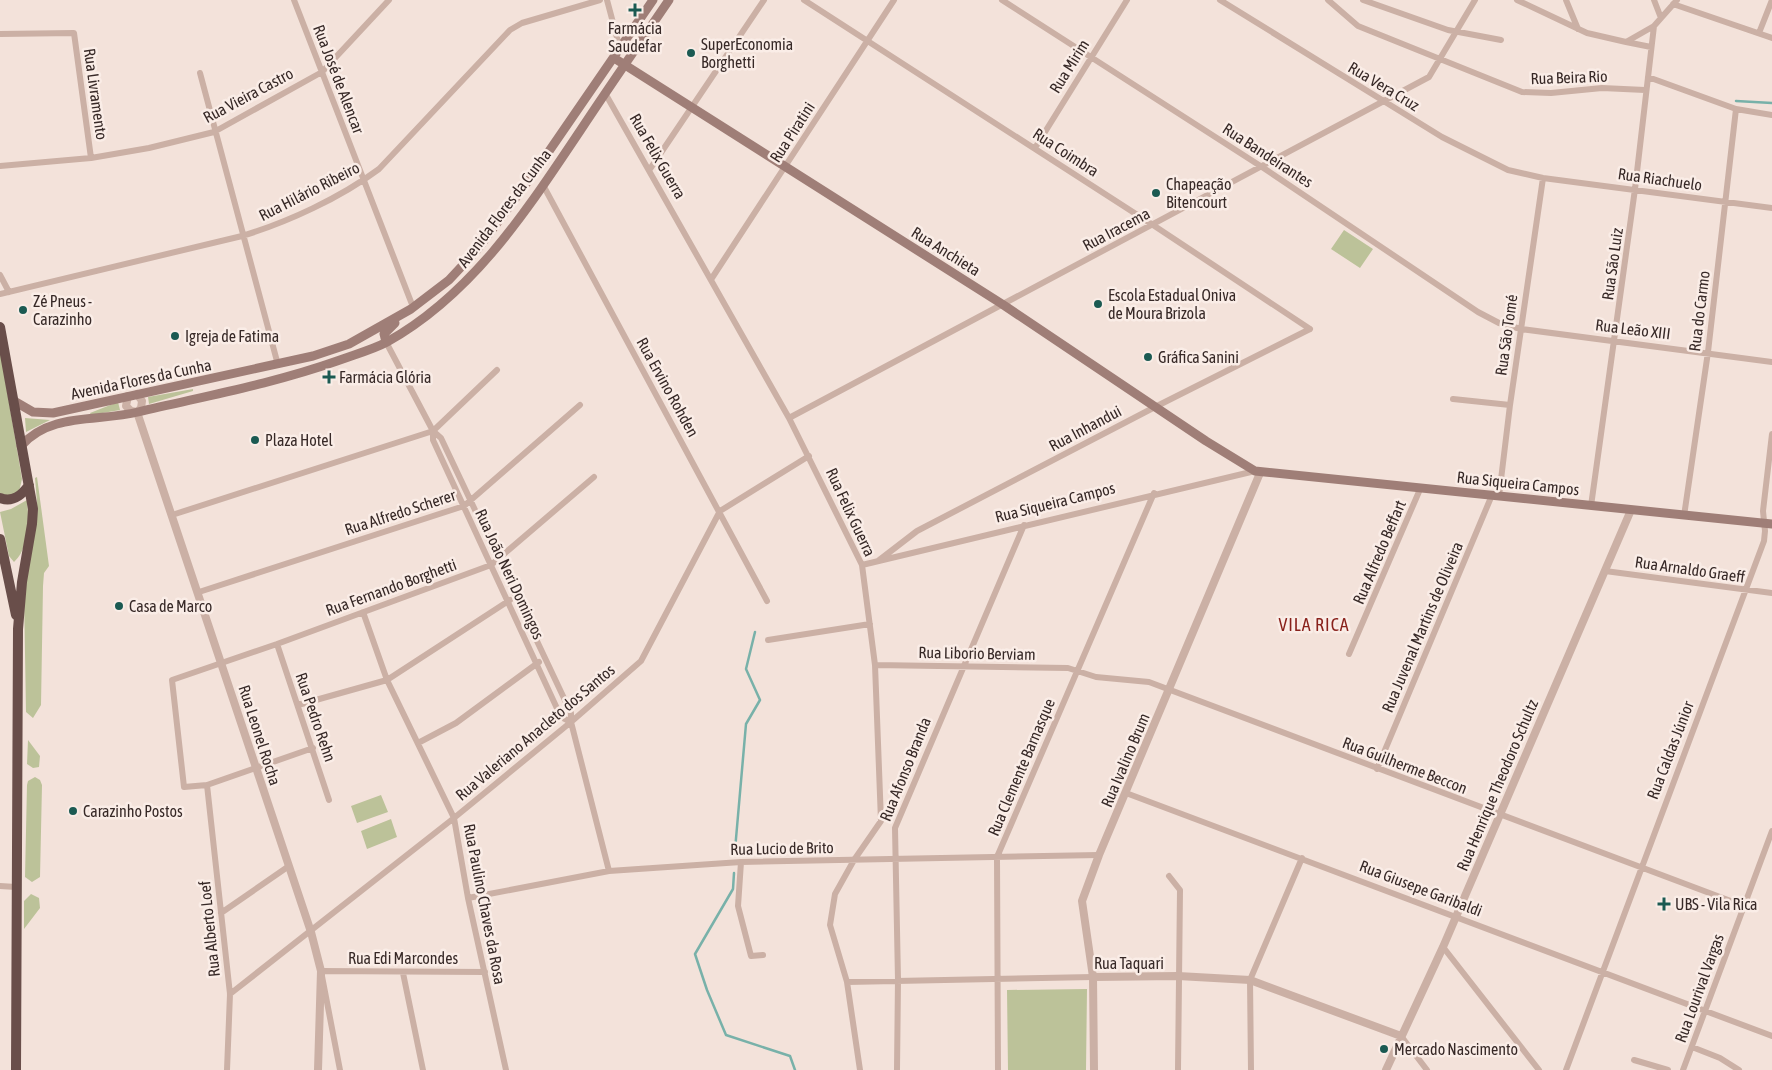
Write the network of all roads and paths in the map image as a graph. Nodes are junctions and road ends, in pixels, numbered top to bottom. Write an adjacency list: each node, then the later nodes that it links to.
1 (294, 0): 37 (street, Rua José de Alencar)
2 (389, 0): 37 (street, Rua Vieira Castro)
3 (600, 0): 54 (street, Rua Hilário Ribeiro)
4 (607, 0): 32 (street)
5 (653, 0): 32 (main road, Avenida Flores da Cunha)
6 (669, 0): 36 (main road, Avenida Flores da Cunha)
7 (764, 0): 43 (street)
8 (804, 0): 28 (street, Rua Coimbra)
9 (894, 0): 28 (street, Rua Piratini)
10 (1002, 0): 33 (street, Rua Bandeirantes)
11 (1127, 0): 33 (street, Rua Mirim)
12 (1220, 0): 42 (street, Rua Vera Cruz)
13 (1328, 0): 35 (street, Rua Beira Rio)
14 (1363, 0): 24 (street)
15 (1475, 0): 24 (street, Rua Iracema)
16 (1517, 0): 23 (street)
17 (1566, 0): 23 (street)
18 (1654, 0): 21 (street)
19 (1772, 0): 25 (street)
20 (1675, 2): 21 (street); 25 (street)
21 (1661, 18): 22 (street)
22 (1654, 26): 30 (street); 31 (street, Rua São Luiz)
23 (1578, 29): 30 (street)
24 (1458, 32): 29 (street); 35 (street, Rua Iracema)
25 (1759, 33): 27 (street)
26 (0, 34): 48 (street, Rua Livramento)
27 (1772, 38)
28 (868, 40): 47 (street, Rua Coimbra); 51 (street, Rua Piratini)
29 (1501, 40)
30 (1626, 42): 31 (street)
31 (1651, 48): 39 (street, Rua São Luiz)
32 (620, 49): 34 (main road, Avenida Flores da Cunha)
33 (1091, 56): 47 (street, Rua Mirim); 50 (street, Rua Bandeirantes)
34 (614, 58): 36 (main road, Rua Anchieta); 66 (main road, Avenida Flores da Cunha)
35 (1440, 60): 40 (street, Rua Beira Rio); 42 (street, Rua Iracema)
36 (625, 66): 41 (main road, Avenida Flores da Cunha); 43 (main road, Rua Anchieta)
37 (322, 72): 46 (street, Rua Vieira Castro); 54 (street, Rua José de Alencar)
38 (200, 73): 46 (street)
39 (1648, 77): 40 (street, Rua São Luiz); 44 (street)
40 (1645, 90): 56 (street, Rua São Luiz)
41 (605, 93): 52 (street, Rua Felix Guerra); 55 (main road, Avenida Flores da Cunha)
42 (1383, 103): 50 (street, Rua Iracema); 53 (street, Rua Vera Cruz)
43 (691, 108): 51 (main road, Rua Anchieta); 52 (street)
44 (1736, 109): 45 (street); 57 (street, Rua do Carmo)
45 (1772, 115)
46 (214, 132): 48 (street, Rua Vieira Castro); 60 (street)
47 (1035, 148): 59 (street, Rua Coimbra)
48 (91, 158): 49 (street, Rua Vieira Castro)
49 (0, 166)
50 (1262, 167): 59 (street, Rua Iracema); 71 (street, Rua Bandeirantes)
51 (784, 168): 62 (street, Rua Piratini); 65 (main road, Rua Anchieta)
52 (650, 169): 62 (street, Rua Felix Guerra)
53 (1543, 178): 56 (street, Rua Riachuelo); 71 (street, Rua São Tomé)
54 (364, 180): 60 (street, Rua Hilário Ribeiro); 66 (street, Rua José de Alencar)
55 (543, 185): 69 (main road, Avenida Flores da Cunha); 101 (street, Rua Ervino Rohden)
56 (1635, 189): 57 (street, Rua Riachuelo); 72 (street, Rua São Luiz)
57 (1726, 202): 58 (street, Rua Riachuelo); 74 (street, Rua do Carmo)
58 (1772, 208)
59 (1153, 225): 65 (street, Rua Iracema); 70 (street, Rua Coimbra)
60 (242, 236): 63 (street, Rua Hilário Ribeiro); 76 (street)
61 (0, 275): 63 (street)
62 (712, 278): 85 (street, Rua Felix Guerra)
63 (9, 292): 64 (street, Rua Hilário Ribeiro)
64 (0, 294)
65 (1002, 304): 83 (main road, Rua Anchieta); 85 (street, Rua Iracema)
66 (413, 307): 67 (main road, Avenida Flores da Cunha); 69 (main road)
67 (402, 315): 73 (main road); 76 (main road, Avenida Flores da Cunha)
68 (0, 327): 80 (highway)
69 (406, 329): 73 (main road, Avenida Flores da Cunha)
70 (1310, 329): 83 (street, Rua Inhandui)
71 (1521, 329): 72 (street, Rua Leão XIII); 82 (street, Rua São Tomé)
72 (1615, 341): 74 (street, Rua Leão XIII); 99 (street, Rua São Luiz)
73 (386, 342): 84 (main road, Avenida Flores da Cunha); 86 (street, Rua João Neri Domingos)
74 (1708, 352): 75 (street, Rua Leão XIII); 103 (street, Rua do Carmo)
75 (1772, 362)
76 (278, 365): 78 (main road, Avenida Flores da Cunha)
77 (497, 370): 86 (street)
78 (132, 395): 80 (main road, Avenida Flores da Cunha); 84 (street); 84 (street)
79 (1453, 399): 82 (street)
80 (14, 401): 88 (highway)
81 (580, 405): 97 (street, Rua Alfredo Scherer)
82 (1510, 405): 95 (street, Rua São Tomé)
83 (1156, 407): 90 (main road, Rua Anchieta); 108 (street, Rua Inhandui)
84 (138, 412): 88 (main road, Avenida Flores da Cunha); 102 (street, Rua Leonel Rocha)
85 (790, 418): 89 (street, Rua Felix Guerra)
86 (433, 431): 97 (street, Rua João Neri Domingos); 98 (street, Rua João Neri Domingos); 102 (street)
87 (1772, 434): 104 (street, Rua Caldas Júnior)
88 (21, 446): 92 (highway)
89 (809, 456): 101 (street); 110 (street, Rua Felix Guerra)
90 (1258, 472): 93 (main road, Rua Siqueira Campos); 94 (street, Rua Siqueira Campos); 131 (street, Rua Ivalino Brum)
91 (594, 477): 107 (street, Rua Fernando Borghetti)
92 (29, 485): 96 (highway); 120 (highway)
93 (1421, 488): 95 (main road, Rua Siqueira Campos); 123 (street, Rua Alfredo Beffart)
94 (1154, 493): 105 (street, Rua Siqueira Campos); 129 (street, Rua Clemente Barnasque)
95 (1496, 496): 99 (main road, Rua Siqueira Campos); 137 (street, Rua Juvenal Martins de Oliveira)
96 (0, 498)
97 (471, 502): 98 (street, Rua Alfredo Scherer); 107 (street, Rua João Neri Domingos)
98 (464, 506): 109 (street, Rua João Neri Domingos); 113 (street, Rua Alfredo Scherer)
99 (1591, 506): 100 (main road, Rua Siqueira Campos)
100 (1631, 510): 103 (main road, Rua Siqueira Campos); 111 (street, Rua Henrique Theodoro Schultz)
101 (720, 511): 117 (street, Rua Ervino Rohden); 133 (street, Rua Valeriano Anacleto dos Santos)
102 (172, 515): 113 (street, Rua Leonel Rocha)
103 (1684, 516): 104 (main road, Rua Siqueira Campos)
104 (1768, 524): 112 (street, Rua Caldas Júnior)
105 (1024, 525): 108 (street, Rua Siqueira Campos); 128 (street, Rua Afonso Branda)
106 (0, 540): 120 (highway)
107 (499, 561): 109 (street, Rua Fernando Borghetti); 115 (street, Rua João Neri Domingos)
108 (878, 561): 110 (street, Rua Siqueira Campos)
109 (491, 565): 116 (street, Rua João Neri Domingos); 118 (street, Rua Fernando Borghetti)
110 (862, 565): 119 (street, Rua Felix Guerra)
111 (1605, 571): 112 (street, Rua Arnaldo Graeff); 141 (street, Rua Henrique Theodoro Schultz)
112 (1745, 590): 114 (street, Rua Arnaldo Graeff); 151 (street, Rua Caldas Júnior)
113 (199, 592): 125 (street, Rua Leonel Rocha)
114 (1772, 593)
115 (516, 596): 116 (street); 124 (street, Rua João Neri Domingos)
116 (508, 601): 126 (street, Rua João Neri Domingos); 130 (street)
117 (767, 602)
118 (363, 612): 122 (street, Rua Fernando Borghetti); 130 (street, Rua Paulino Chaves da Rosa)
119 (870, 624): 121 (street); 127 (street, Rua Felix Guerra)
120 (18, 629): 155 (highway)
121 (768, 640)
122 (277, 644): 125 (street, Rua Fernando Borghetti); 132 (street, Rua Pedro Rehn)
123 (1349, 654)
124 (544, 658): 126 (street); 133 (street, Rua João Neri Domingos)
125 (222, 662): 136 (street, Rua Leonel Rocha); 138 (street, Rua Fernando Borghetti)
126 (537, 664): 133 (street, Rua João Neri Domingos); 134 (street)
127 (875, 665): 128 (street, Rua Liborio Berviam); 148 (street, Rua Felix Guerra)
128 (962, 667): 129 (street, Rua Liborio Berviam); 146 (street, Rua Afonso Branda)
129 (1078, 671): 131 (street, Rua Liborio Berviam); 145 (street, Rua Clemente Barnasque)
130 (387, 680): 132 (street); 134 (street, Rua Paulino Chaves da Rosa)
131 (1170, 690): 137 (street, Rua Guilherme Beccon); 139 (street, Rua Ivalino Brum)
132 (298, 705): 135 (street, Rua Pedro Rehn)
133 (571, 722): 142 (street, Rua Valeriano Anacleto dos Santos); 152 (street, Rua João Neri Domingos)
134 (418, 743): 142 (street, Rua Paulino Chaves da Rosa)
135 (313, 748): 136 (street); 140 (street, Rua Pedro Rehn)
136 (257, 769): 138 (street); 150 (street, Rua Leonel Rocha)
137 (1377, 769): 141 (street, Rua Guilherme Beccon)
138 (207, 785): 158 (street, Rua Alberto Loef)
139 (1126, 793): 144 (street, Rua Ivalino Brum); 147 (street, Rua Giusepe Garibaldi)
140 (329, 800)
141 (1500, 815): 151 (street, Rua Guilherme Beccon); 159 (street, Rua Henrique Theodoro Schultz)
142 (454, 818): 156 (street, Rua Paulino Chaves da Rosa); 160 (street, Rua Valeriano Anacleto dos Santos)
143 (1772, 831): 157 (street, Rua Lourival Vargas)
144 (1099, 855): 145 (street, Rua Lucio de Brito); 168 (street, Rua Ivalino Brum)
145 (997, 857): 146 (street, Rua Lucio de Brito); 169 (street, Rua Clemente Barnasque)
146 (895, 858): 148 (street, Rua Lucio de Brito); 170 (street, Rua Afonso Branda)
147 (1302, 858): 159 (street, Rua Giusepe Garibaldi); 171 (street)
148 (854, 860): 149 (street, Rua Lucio de Brito); 172 (street, Rua Felix Guerra)
149 (740, 862): 152 (street, Rua Lucio de Brito); 162 (street)
150 (289, 866): 158 (street); 160 (street, Rua Leonel Rocha)
151 (1640, 866): 157 (street, Rua Guilherme Beccon); 163 (street, Rua Caldas Júnior)
152 (609, 871): 156 (street, Rua Lucio de Brito)
153 (1170, 876): 167 (street)
154 (0, 886): 155 (street)
155 (16, 887): 179 (highway)
156 (468, 898): 165 (street, Rua Paulino Chaves da Rosa)
157 (1744, 906): 174 (street, Rua Lourival Vargas)
158 (221, 913): 173 (street, Rua Alberto Loef)
159 (1455, 916): 161 (street, Rua Henrique Theodoro Schultz); 163 (street, Rua Giusepe Garibaldi)
160 (311, 932): 164 (street, Rua Leonel Rocha); 173 (street, Rua Valeriano Anacleto dos Santos)
161 (1443, 947): 175 (street, Rua Henrique Theodoro Schultz); 193 (street)
162 (763, 955)
163 (1603, 971): 174 (street, Rua Giusepe Garibaldi); 194 (street, Rua Caldas Júnior)
164 (321, 972): 166 (street, Rua Edi Marcondes); 181 (street); 182 (street, Rua Leonel Rocha)
165 (485, 972): 166 (street, Rua Edi Marcondes); 184 (street, Rua Paulino Chaves da Rosa)
166 (403, 973): 183 (street)
167 (1178, 976): 168 (street, Rua Taquari); 171 (street, Rua Taquari); 189 (street)
168 (1093, 977): 169 (street, Rua Taquari); 188 (street, Rua Ivalino Brum)
169 (996, 979): 170 (street, Rua Taquari); 187 (street, Rua Clemente Barnasque)
170 (898, 980): 172 (street, Rua Taquari); 186 (street, Rua Afonso Branda)
171 (1250, 980): 175 (street, Rua Taquari); 190 (street)
172 (847, 982): 185 (street, Rua Felix Guerra)
173 (230, 994): 180 (street, Rua Alberto Loef)
174 (1705, 1010): 176 (street, Rua Giusepe Garibaldi); 177 (street, Rua Lourival Vargas)
175 (1401, 1036): 191 (street, Rua Henrique Theodoro Schultz); 192 (street)
176 (1772, 1036)
177 (1692, 1046): 196 (street, Rua Lourival Vargas); 197 (street)
178 (1634, 1060): 195 (street)
179 (16, 1070)
180 (227, 1070)
181 (318, 1070)
182 (340, 1070)
183 (423, 1070)
184 (506, 1070)
185 (860, 1070)
186 (897, 1070)
187 (998, 1070)
188 (1094, 1070)
189 (1178, 1070)
190 (1251, 1070)
191 (1386, 1070)
192 (1427, 1070)
193 (1539, 1070)
194 (1566, 1070)
195 (1668, 1070)
196 (1683, 1070)
197 (1739, 1070)

